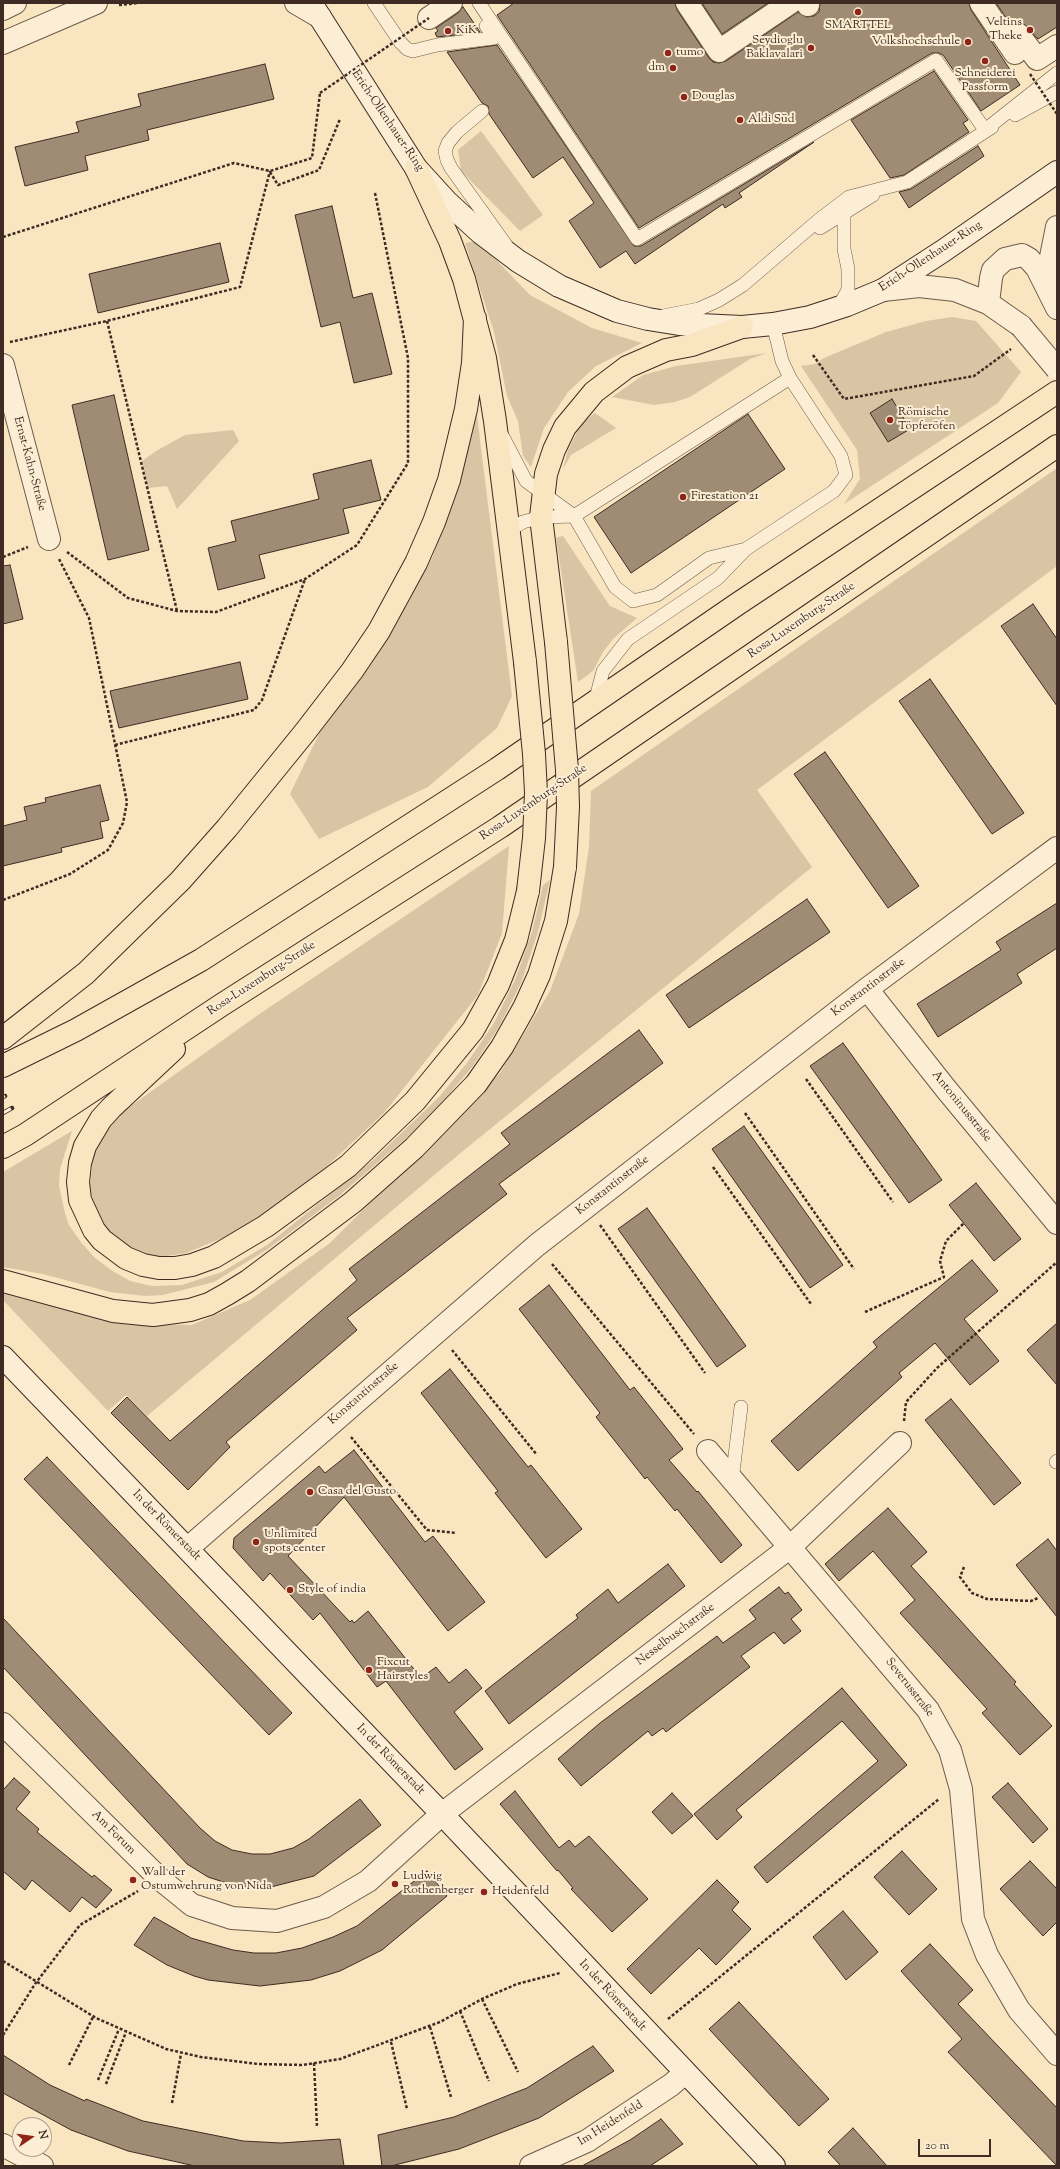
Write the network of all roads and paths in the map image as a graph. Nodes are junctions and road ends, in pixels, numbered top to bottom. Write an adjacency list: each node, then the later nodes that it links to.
1 (15, 3): 12 (street)
2 (96, 3): 15 (street)
3 (296, 3): 13 (street)
4 (374, 3): 6 (lane)
5 (451, 3): 14 (street)
6 (471, 3)
7 (479, 3): 24 (lane)
8 (687, 3): 17 (street)
9 (699, 3): 17 (street)
10 (981, 3): 16 (street)
11 (800, 4): 17 (street); 17 (street)
12 (3, 9)
13 (315, 10): 25 (street, Erich-Ollenhauer-Ring)
14 (428, 18): 26 (path, bridge)
15 (3, 43)
16 (1057, 46)
17 (724, 49)
18 (1030, 74): 22 (path, bridge)
19 (1057, 74): 24 (lane); 31 (lane)
20 (1057, 92): 24 (lane)
21 (482, 111): 33 (lane)
22 (1057, 114)
23 (340, 119): 26 (path)
24 (985, 130): 29 (lane)
25 (416, 168): 33 (street, Erich-Ollenhauer-Ring); 38 (highway)
26 (270, 171): 32 (path); 40 (path)
27 (1057, 172): 34 (street, Erich-Ollenhauer-Ring)
28 (375, 193): 58 (path)
29 (844, 201): 37 (lane); 39 (lane)
30 (1057, 227): 35 (street)
31 (811, 234)
32 (3, 237)
33 (518, 261): 39 (street, Erich-Ollenhauer-Ring)
34 (882, 290): 36 (street); 37 (street, Erich-Ollenhauer-Ring)
35 (1054, 300): 36 (street)
36 (988, 303): 47 (street, bridge)
37 (838, 308): 41 (street, Erich-Ollenhauer-Ring)
38 (475, 318): 50 (highway); 66 (highway)
39 (648, 319): 42 (street, Erich-Ollenhauer-Ring)
40 (107, 321): 43 (path); 59 (path)
41 (773, 324): 42 (street, Erich-Ollenhauer-Ring); 48 (lane)
42 (742, 327): 52 (highway)
43 (3, 344)
44 (1012, 349): 45 (path)
45 (813, 355)
46 (3, 365): 56 (street, Ernst-Kahn-Straße)
47 (1057, 369)
48 (790, 378): 53 (lane); 57 (lane)
49 (1057, 392): 60 (highway)
50 (495, 421): 52 (lane); 55 (highway)
51 (1057, 446): 65 (highway, Rosa-Luxemburg-Straße)
52 (542, 495): 53 (lane); 54 (highway)
53 (574, 516): 54 (lane); 57 (lane)
54 (541, 517): 55 (lane); 79 (highway, bridge)
55 (509, 530): 65 (highway, bridge)
56 (49, 539): 59 (path); 61 (path)
57 (746, 549): 60 (lane)
58 (305, 579): 59 (path); 61 (path)
59 (177, 611)
60 (595, 704): 67 (highway)
61 (114, 745): 63 (path)
62 (1057, 848): 64 (street, Konstantinstraße)
63 (3, 900)
64 (867, 989): 74 (street, Antoninusstraße); 92 (street, Konstantinstraße)
65 (224, 1004): 70 (highway, Rosa-Luxemburg-Straße)
66 (3, 1038)
67 (3, 1066)
68 (806, 1079): 72 (path)
69 (742, 1109): 78 (path)
70 (3, 1147)
71 (713, 1167): 80 (path)
72 (893, 1202)
73 (964, 1223): 81 (path)
74 (1057, 1223)
75 (600, 1225): 84 (path)
76 (1057, 1262): 87 (path)
77 (552, 1264): 88 (path)
78 (854, 1268)
79 (3, 1281)
80 (811, 1304)
81 (865, 1312)
82 (452, 1350): 89 (path)
83 (3, 1357): 92 (street, In der Römerstadt)
84 (705, 1373)
85 (741, 1407): 90 (lane)
86 (351, 1436): 91 (path)
87 (900, 1443): 93 (street, Nesselbuschstraße)
88 (708, 1451): 90 (street, Severusstraße)
89 (536, 1455)
90 (732, 1480): 93 (street, Severusstraße)
91 (456, 1533)
92 (188, 1548): 98 (street, In der Römerstadt)
93 (789, 1548): 97 (street, Severusstraße); 98 (street, Nesselbuschstraße)
94 (964, 1566): 95 (path)
95 (1038, 1598)
96 (3, 1724): 99 (street, Am Forum)
97 (961, 1789): 106 (path); 113 (street, Severusstraße)
98 (442, 1814): 99 (street, Am Forum); 117 (street, In der Römerstadt)
99 (160, 1879): 102 (path)
100 (3, 1961): 102 (path)
101 (563, 1972): 103 (path)
102 (36, 1982): 105 (path); 110 (path)
103 (482, 1999): 104 (path); 116 (path)
104 (460, 2011): 107 (path); 119 (path)
105 (93, 2017): 108 (path); 115 (path)
106 (666, 2021)
107 (430, 2027): 111 (path); 121 (path)
108 (119, 2029): 109 (path); 118 (path)
109 (126, 2032): 112 (path); 120 (path)
110 (3, 2035)
111 (391, 2042): 114 (path); 123 (path)
112 (181, 2054): 114 (path); 122 (path)
113 (1057, 2054)
114 (314, 2063): 124 (path)
115 (69, 2065)
116 (518, 2072)
117 (685, 2073): 127 (street, Im Heidenfeld); 128 (street, In der Römerstadt)
118 (98, 2080)
119 (489, 2081)
120 (106, 2084)
121 (451, 2097)
122 (172, 2103)
123 (407, 2109)
124 (317, 2127)
125 (3, 2145): 126 (street)
126 (42, 2166)
127 (531, 2166)
128 (774, 2166)

